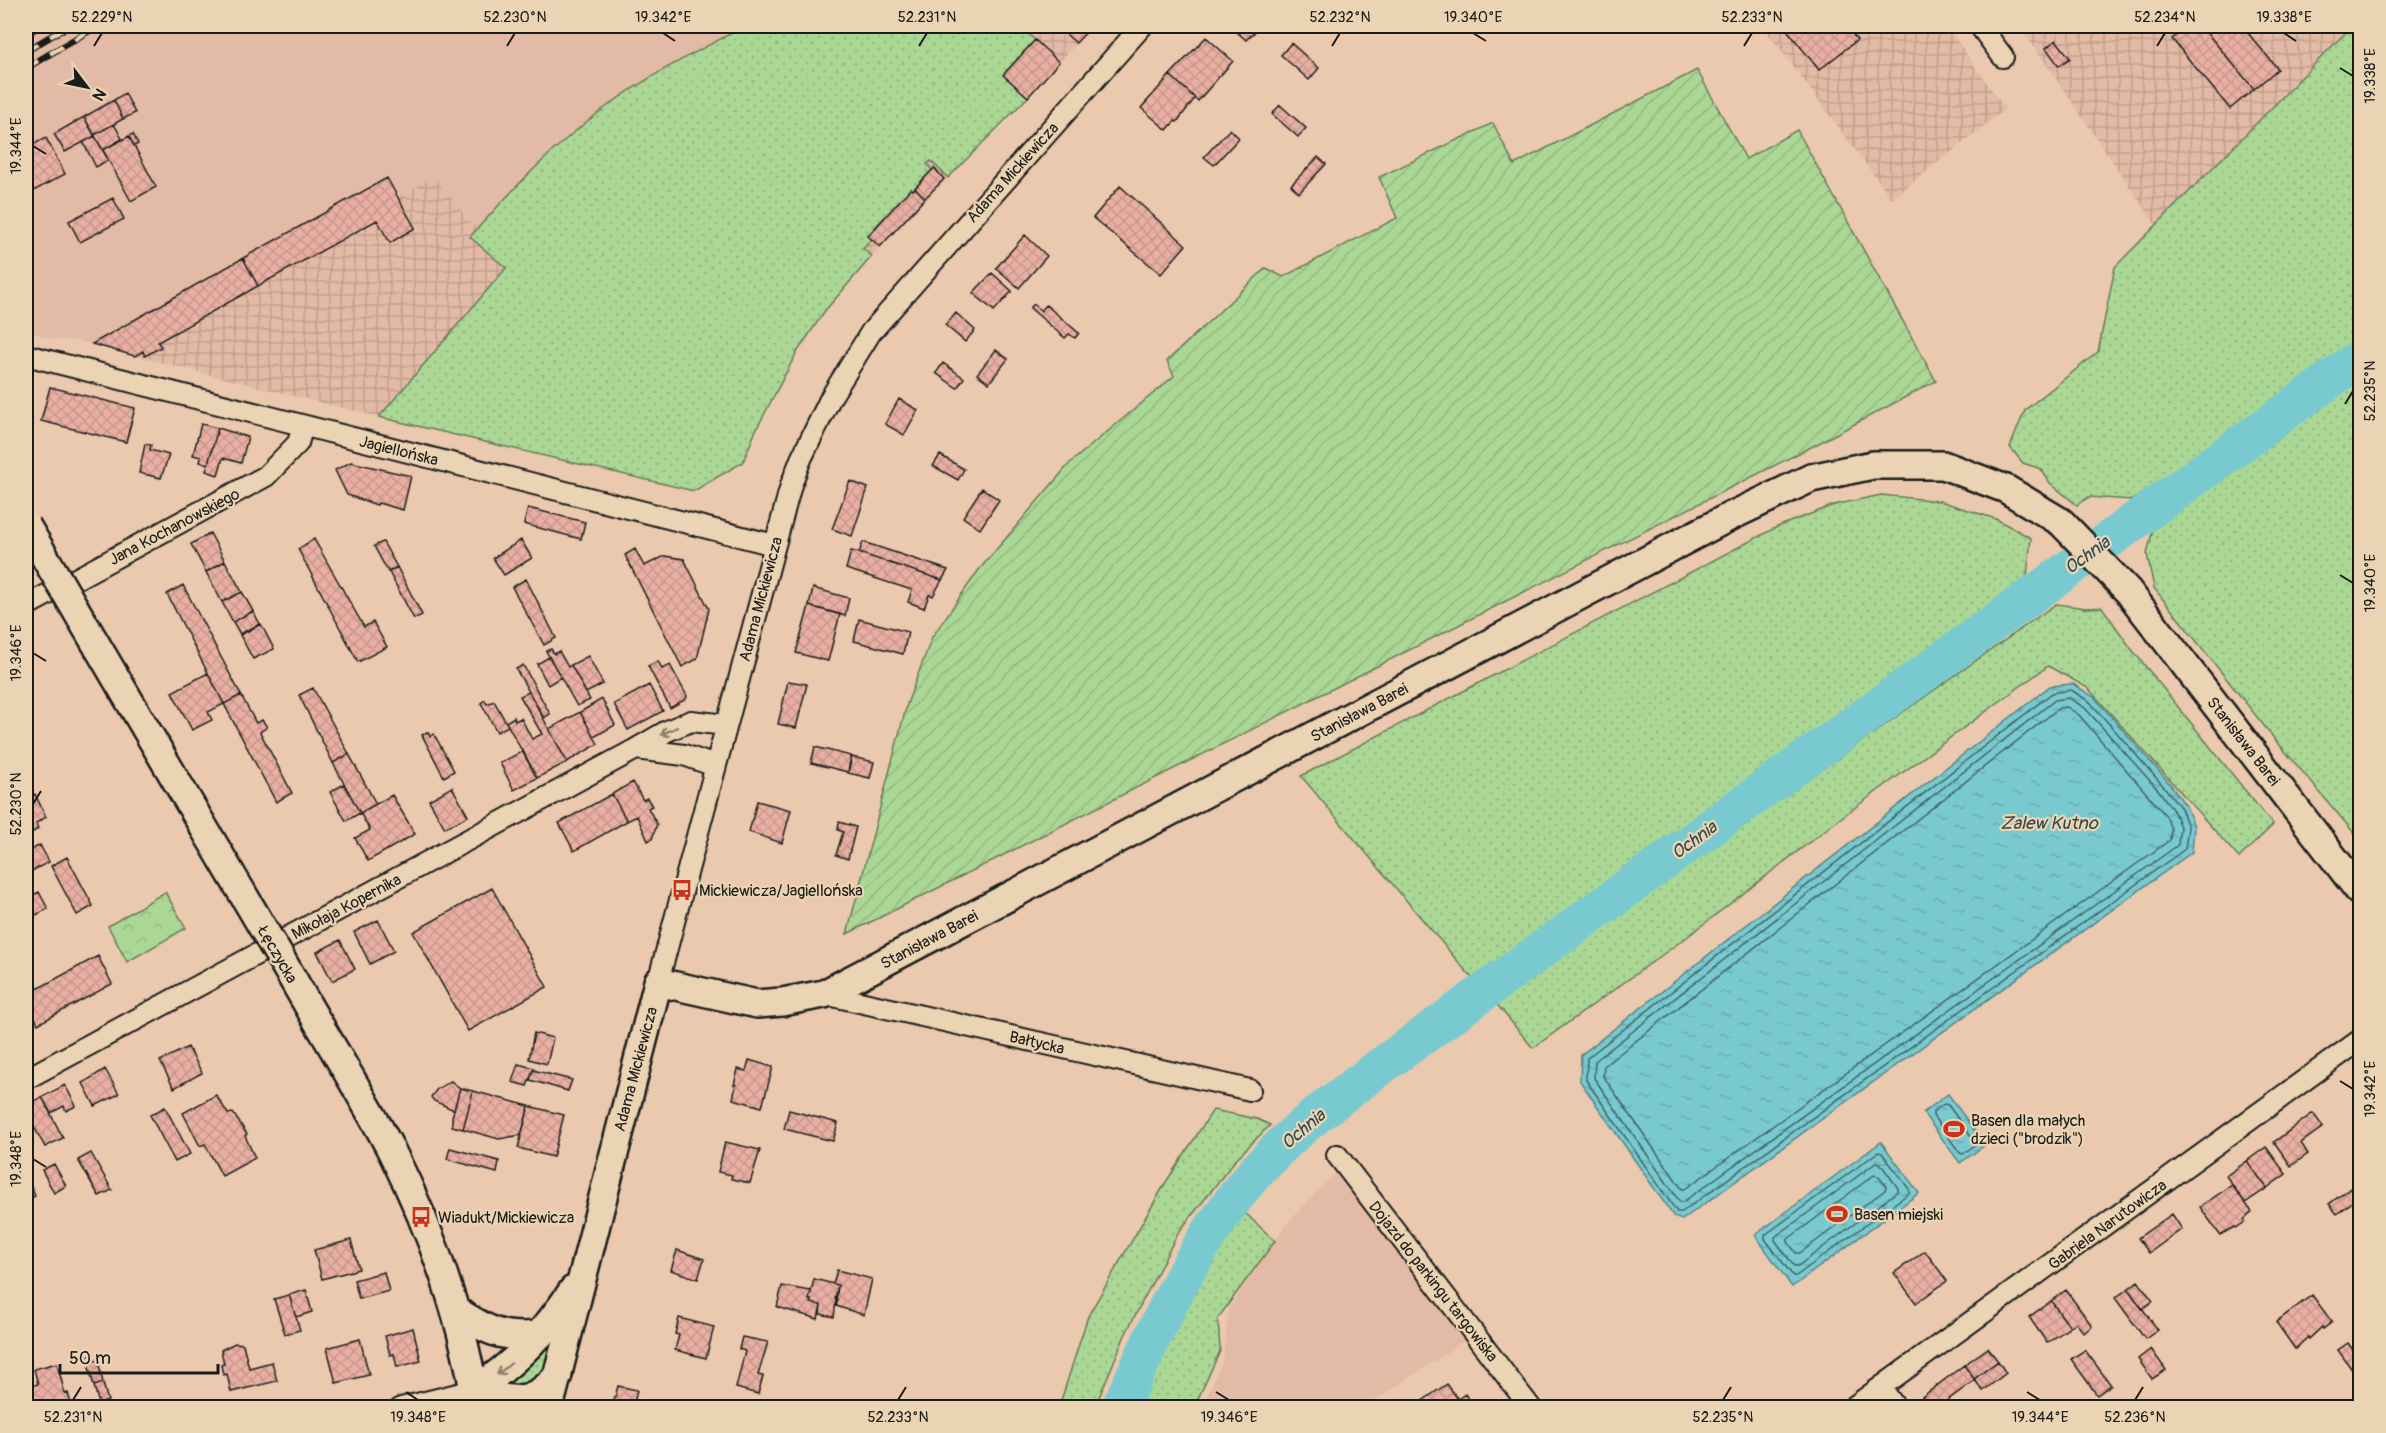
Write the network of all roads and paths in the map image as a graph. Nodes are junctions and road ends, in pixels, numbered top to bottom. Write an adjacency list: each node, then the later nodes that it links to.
1 (1142, 26): 7 (street, Adama Mickiewicza)
2 (1980, 26): 3 (street)
3 (2002, 57)
4 (26, 355): 5 (street, Jagiellońska)
5 (303, 426): 7 (street, Jagiellońska); 8 (street, Jana Kochanowskiego)
6 (26, 525): 20 (street, Łęczycka, bridge)
7 (774, 545): 9 (street, Adama Mickiewicza)
8 (26, 606)
9 (726, 725): 10 (street, Mikołaja Kopernika, one-way to 10); 11 (street, Adama Mickiewicza)
10 (636, 749): 11 (street); 16 (street, Mikołaja Kopernika)
11 (715, 766): 13 (street, Adama Mickiewicza)
12 (2361, 892): 14 (street, Stanisława Barei)
13 (658, 982): 14 (street, Stanisława Barei); 19 (street, Adama Mickiewicza)
14 (824, 994): 17 (street, Bałtycka)
15 (2361, 1040): 23 (street, Gabriela Narutowicza)
16 (26, 1079)
17 (1250, 1090)
18 (1337, 1155): 27 (street, Dojazd do parkingu targowiska)
19 (582, 1276): 21 (street, Adama Mickiewicza); 22 (street, Adama Mickiewicza)
20 (455, 1310): 21 (street); 24 (street, Łęczycka)
21 (540, 1335): 24 (street, Adama Mickiewicza, one-way to 24)
22 (558, 1375): 24 (street); 26 (street, Adama Mickiewicza)
23 (1881, 1388): 28 (street, Gabriela Narutowicza); 29 (street)
24 (476, 1399): 25 (street)
25 (401, 1407)
26 (549, 1407)
27 (1531, 1407)
28 (1852, 1407)
29 (1896, 1407)

